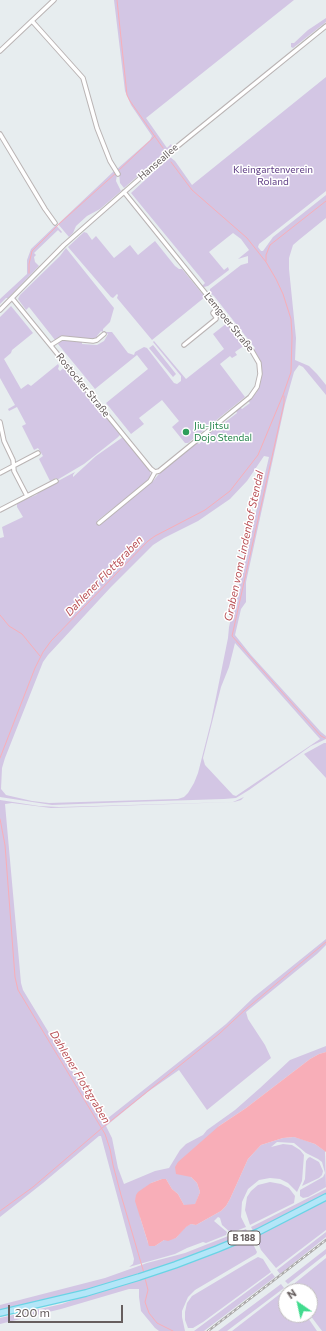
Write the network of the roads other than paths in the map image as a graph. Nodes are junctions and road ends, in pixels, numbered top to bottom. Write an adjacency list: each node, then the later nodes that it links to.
1 (54, 0): 2 (street)
2 (32, 21): 4 (street); 6 (street)
3 (326, 26): 7 (street, Hanseallee)
4 (0, 51)
5 (0, 134): 8 (street)
6 (117, 172)
7 (124, 192): 9 (street, Hanseallee); 10 (street, Lemgoer Straße)
8 (55, 223)
9 (12, 298): 11 (street, Hanseallee); 13 (street, Rostocker Straße)
10 (217, 308): 14 (street); 19 (street, Lemgoer Straße)
11 (0, 310)
12 (104, 334): 13 (street)
13 (51, 345): 19 (street, Rostocker Straße)
14 (184, 345)
15 (0, 422): 16 (street)
16 (1, 436): 18 (street)
17 (38, 453): 18 (street)
18 (14, 466): 20 (street); 22 (street)
19 (155, 472): 24 (street, Lemgoer Straße)
20 (0, 473)
21 (56, 481): 22 (street)
22 (27, 496): 23 (street)
23 (0, 510)
24 (99, 522)
25 (326, 1197): 26 (main road, B 188)
26 (0, 1313)

